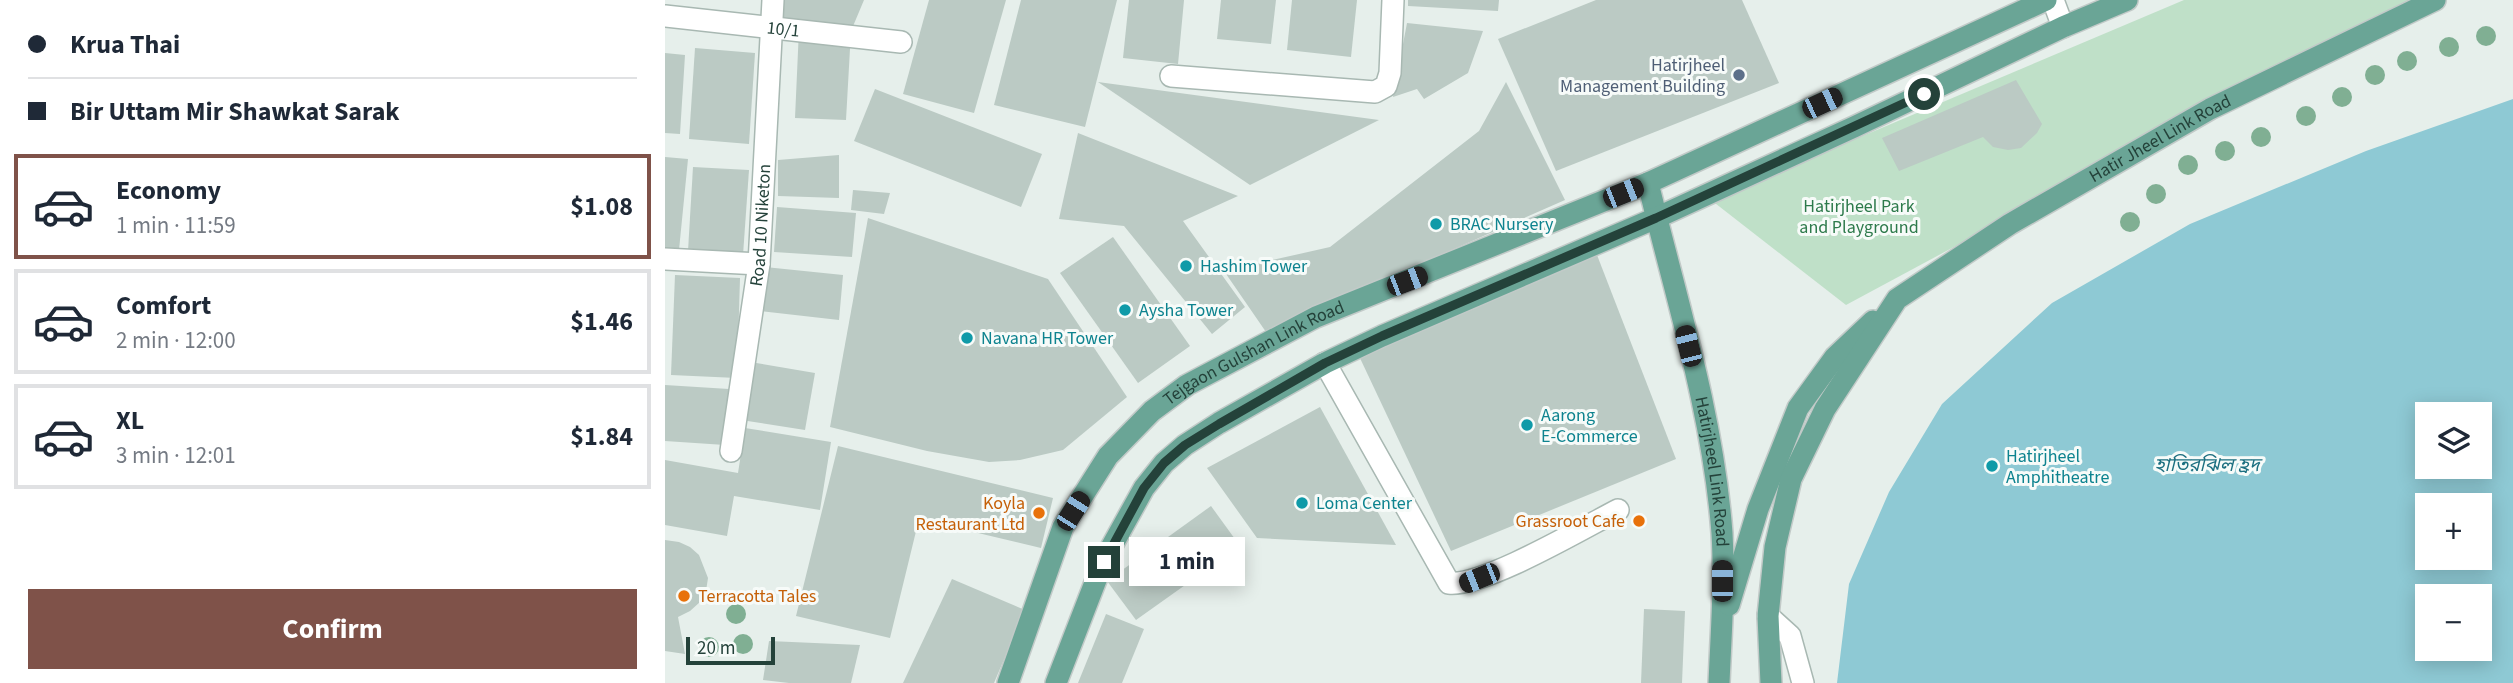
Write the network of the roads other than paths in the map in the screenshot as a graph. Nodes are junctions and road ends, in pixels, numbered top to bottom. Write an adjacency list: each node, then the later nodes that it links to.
1 (773, 0): 8 (street, Road 10 Niketon)
2 (1393, 0): 11 (street)
3 (2046, 0): 12 (main road, Tejgaon Gulshan Link Road)
4 (2053, 0): 9 (street)
5 (2127, 0): 9 (main road)
6 (2435, 0): 16 (main road, Hatir Jheel Link Road)
7 (665, 16): 8 (street, 10/1)
8 (771, 26): 10 (street, 10/1); 15 (street, Road 10 Niketon)
9 (2063, 27): 13 (main road)
10 (901, 42)
11 (1171, 76)
12 (1648, 183): 13 (main road, Hatirjheel Link Road); 22 (main road, Tejgaon Gulshan Link Road)
13 (1656, 218): 17 (main road); 21 (main road, Hatirjheel Link Road)
14 (665, 259): 15 (street)
15 (759, 264): 18 (street, Road 10 Niketon)
16 (1898, 299): 20 (main road, Hatir Jheel Link Road); 21 (main road, Hatir Jheel Link Road)
17 (1325, 363): 19 (street); 23 (main road)
18 (731, 451)
19 (1618, 510)
20 (1768, 616): 25 (main road, Hatir Jheel Link Road); 26 (street)
21 (1722, 627): 24 (main road, Hatirjheel Link Road)
22 (1008, 683)
23 (1056, 683)
24 (1719, 683)
25 (1771, 683)
26 (1803, 683)

